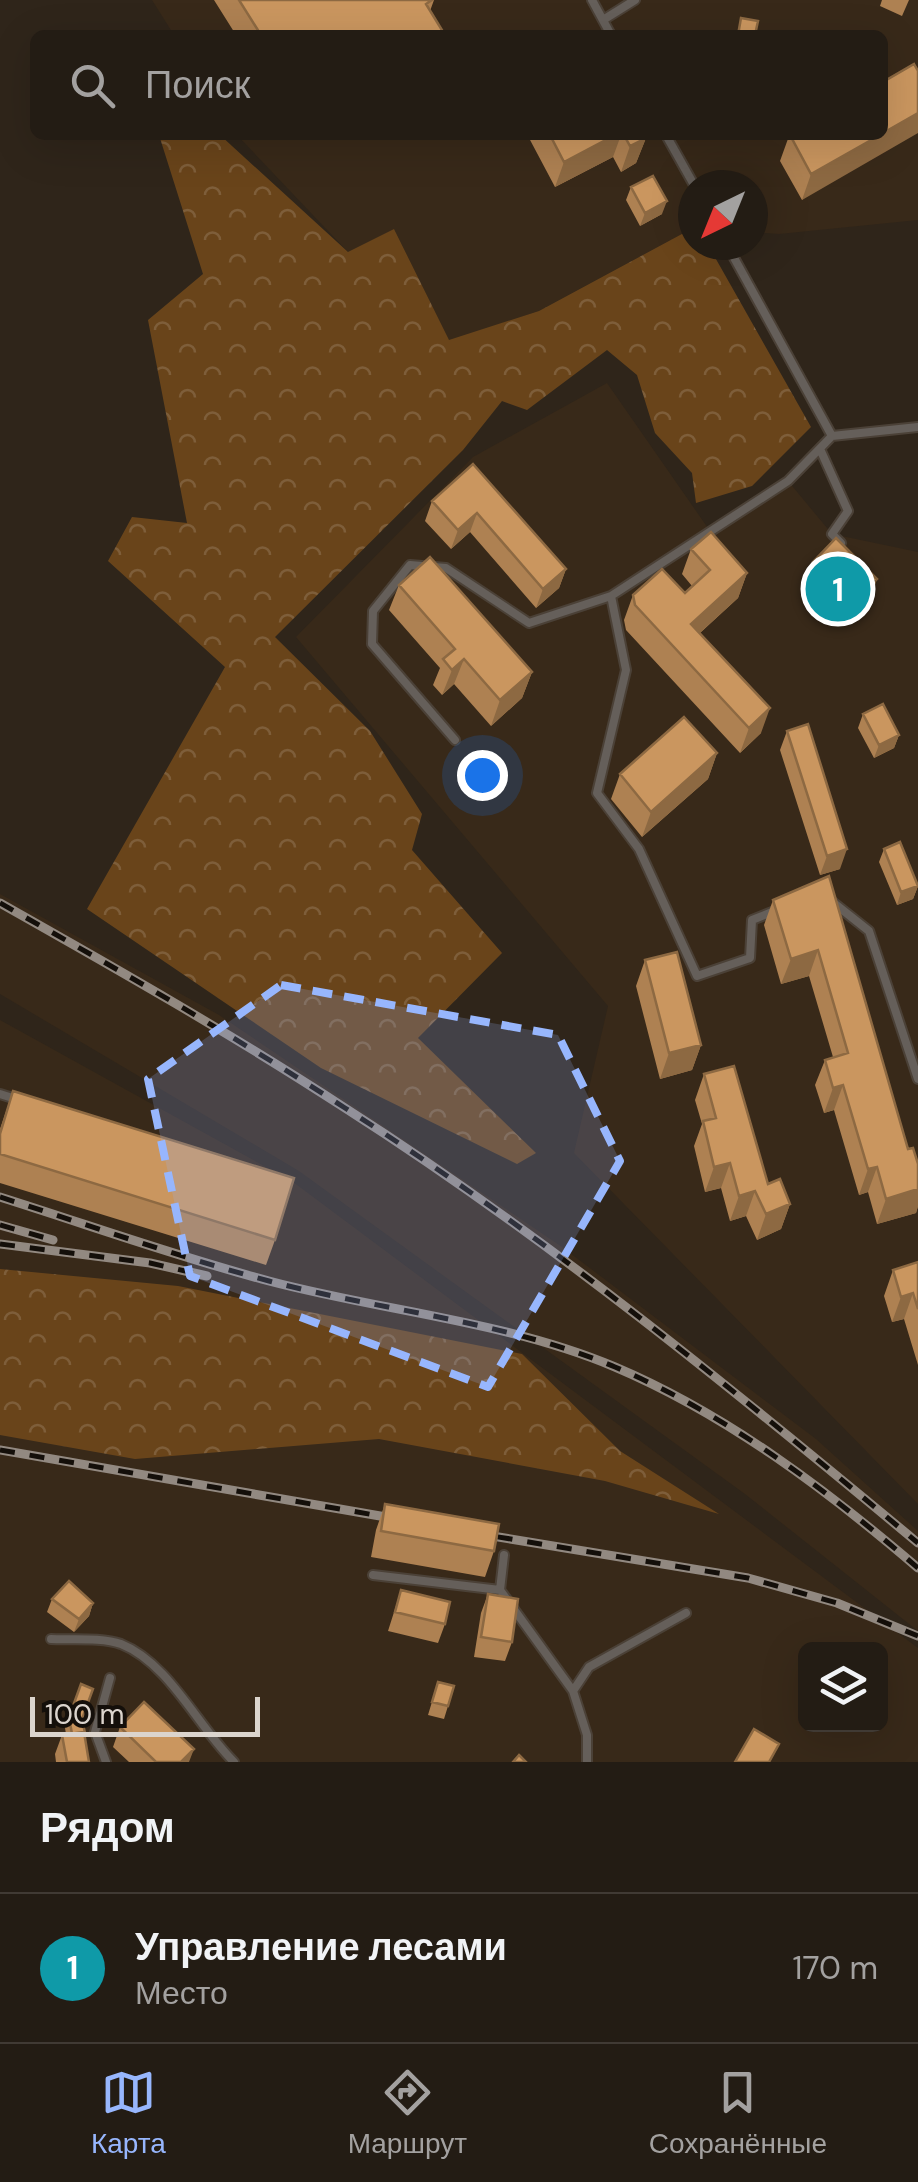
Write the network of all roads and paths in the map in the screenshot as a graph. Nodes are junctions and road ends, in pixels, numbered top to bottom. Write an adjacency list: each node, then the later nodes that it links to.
1 (592, 0): 3 (lane)
2 (636, 0): 3 (lane)
3 (603, 20): 4 (lane)
4 (608, 30)
5 (669, 140): 6 (lane)
6 (686, 170)
7 (735, 260): 9 (lane)
8 (918, 427): 9 (lane)
9 (832, 436): 10 (lane)
10 (820, 449): 11 (lane); 12 (lane)
11 (846, 548)
12 (611, 596): 13 (lane); 15 (lane)
13 (456, 740)
14 (822, 894): 16 (lane)
15 (787, 906)
16 (918, 1079)
17 (0, 1094): 18 (lane)
18 (29, 1104)
19 (504, 1555): 21 (lane)
20 (373, 1575): 21 (lane)
21 (500, 1590): 25 (lane)
22 (686, 1613): 25 (lane)
23 (51, 1639): 27 (lane)
24 (110, 1678): 26 (lane)
25 (572, 1691): 28 (lane)
26 (106, 1762)
27 (234, 1762)
28 (587, 1762)

